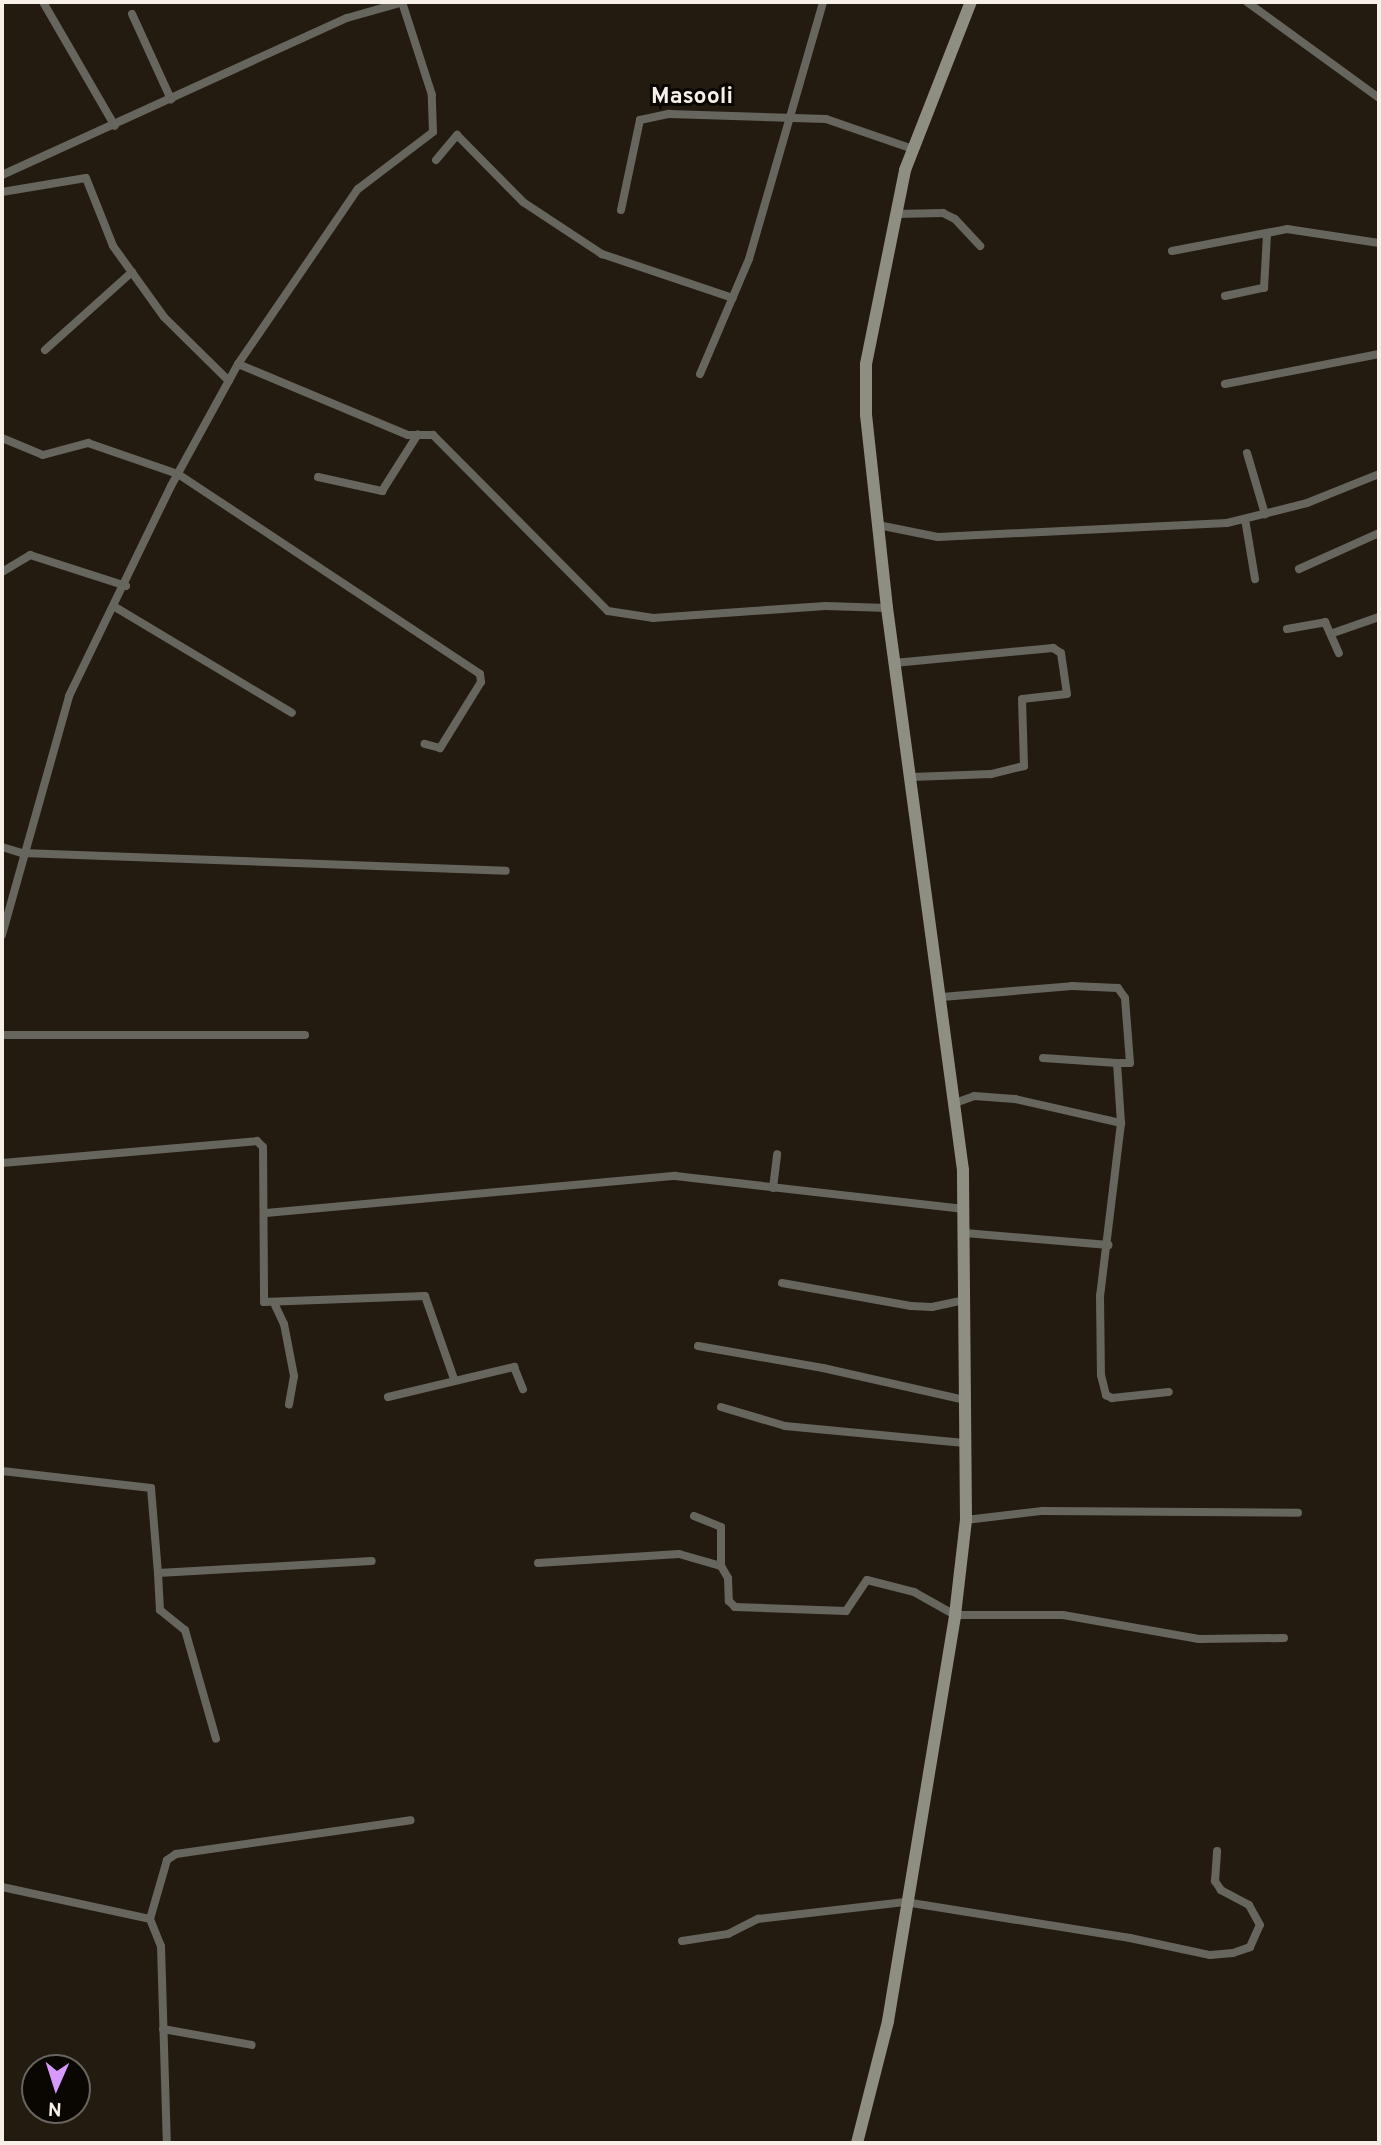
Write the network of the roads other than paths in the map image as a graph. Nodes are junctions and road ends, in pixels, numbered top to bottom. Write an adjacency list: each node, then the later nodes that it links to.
1 (43, 2): 10 (street)
2 (402, 2): 8 (street); 26 (street)
3 (823, 2): 9 (street)
4 (971, 2): 11 (street)
5 (1247, 2): 7 (street)
6 (132, 14): 8 (street)
7 (1379, 98)
8 (171, 99): 10 (street)
9 (793, 116): 11 (street); 15 (street); 23 (street)
10 (115, 127): 13 (street)
11 (913, 149): 16 (street)
12 (436, 160): 23 (street)
13 (2, 175)
14 (2, 192): 21 (street)
15 (621, 209)
16 (895, 214): 19 (street); 38 (street)
17 (1267, 234): 18 (street); 20 (street); 22 (street)
18 (1379, 243)
19 (980, 246)
20 (1171, 251)
21 (132, 272): 24 (street); 28 (street)
22 (1225, 296)
23 (733, 298): 27 (street)
24 (45, 350)
25 (1379, 354): 29 (street)
26 (239, 364): 28 (street); 30 (street)
27 (700, 374)
28 (229, 381): 33 (street)
29 (1225, 384)
30 (418, 434): 35 (street); 45 (street)
31 (2, 438): 33 (street)
32 (1247, 453): 36 (street)
33 (178, 474): 43 (street); 52 (street)
34 (1379, 474): 36 (street)
35 (318, 477)
36 (1265, 514): 37 (street)
37 (1245, 519): 38 (street); 42 (street)
38 (878, 525): 45 (street)
39 (1379, 533): 40 (street)
40 (1299, 569)
41 (2, 572): 43 (street)
42 (1255, 579)
43 (126, 586): 44 (street)
44 (115, 607): 51 (street); 55 (street)
45 (887, 608): 50 (street)
46 (1379, 617): 48 (street)
47 (1287, 629): 48 (street)
48 (1333, 633): 49 (street)
49 (1339, 653)
50 (894, 663): 53 (street); 53 (street)
51 (292, 713)
52 (425, 744)
53 (912, 777): 58 (street)
54 (2, 847): 55 (street)
55 (22, 853): 56 (street); 57 (street)
56 (506, 871)
57 (2, 935)
58 (942, 997): 62 (street); 63 (street)
59 (2, 1035): 60 (street)
60 (305, 1035)
61 (1043, 1058): 62 (street)
62 (1117, 1063): 64 (street)
63 (956, 1103): 64 (street); 68 (street)
64 (1121, 1123): 71 (street)
65 (777, 1154): 67 (street)
66 (2, 1163): 69 (street)
67 (773, 1188): 68 (street); 69 (street)
68 (964, 1209): 70 (street)
69 (266, 1213): 74 (street)
70 (965, 1233): 71 (street); 73 (street)
71 (1108, 1245): 78 (street)
72 (782, 1283): 73 (street)
73 (965, 1300): 80 (street)
74 (275, 1305): 76 (street); 81 (street)
75 (698, 1346): 80 (street)
76 (454, 1379): 77 (street); 79 (street)
77 (523, 1388)
78 (1169, 1392)
79 (388, 1397)
80 (965, 1401): 83 (street)
81 (289, 1405)
82 (721, 1408): 83 (street)
83 (964, 1443): 87 (street)
84 (2, 1471): 91 (street)
85 (1298, 1513): 87 (street)
86 (694, 1516): 90 (street)
87 (966, 1520): 92 (street)
88 (372, 1561): 91 (street)
89 (538, 1563): 90 (street)
90 (721, 1566): 92 (street)
91 (158, 1573): 94 (street)
92 (955, 1615): 93 (street); 98 (street)
93 (1284, 1638)
94 (216, 1739)
95 (411, 1819): 99 (street)
96 (1217, 1851): 98 (street)
97 (2, 1886): 99 (street)
98 (905, 1902): 100 (street); 104 (street)
99 (150, 1919): 101 (street)
100 (682, 1941)
101 (163, 2029): 102 (street); 103 (street)
102 (252, 2045)
103 (166, 2143)
104 (857, 2143)

